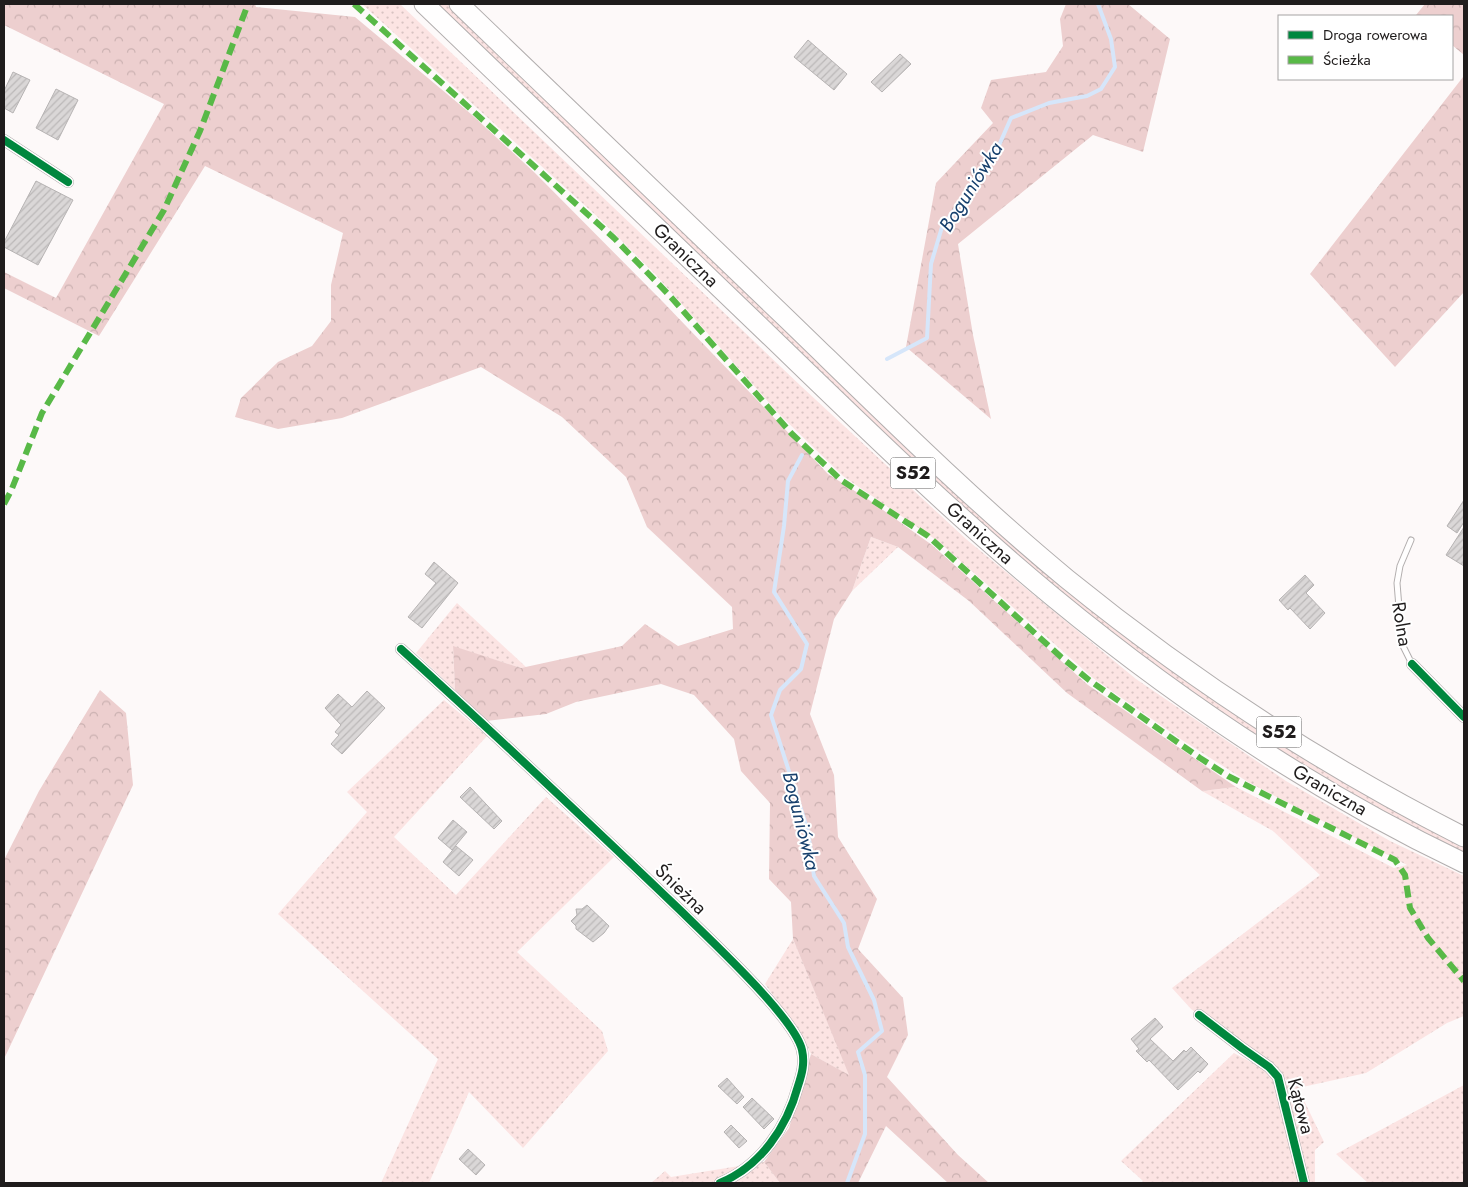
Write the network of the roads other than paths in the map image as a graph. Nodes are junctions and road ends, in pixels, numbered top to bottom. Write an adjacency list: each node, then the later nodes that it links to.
1 (424, 4): 10 (highway, Graniczna / S52)
2 (459, 4): 9 (highway, Graniczna / S52)
3 (4, 140): 4 (street)
4 (68, 182)
5 (1411, 540): 7 (lane, Rolna)
6 (402, 649): 12 (street, Śnieżna)
7 (1412, 664): 8 (street, Rolna)
8 (1464, 717)
9 (1464, 837)
10 (1464, 863)
11 (1200, 1014): 13 (street, Kątowa)
12 (720, 1183)
13 (1304, 1183)

